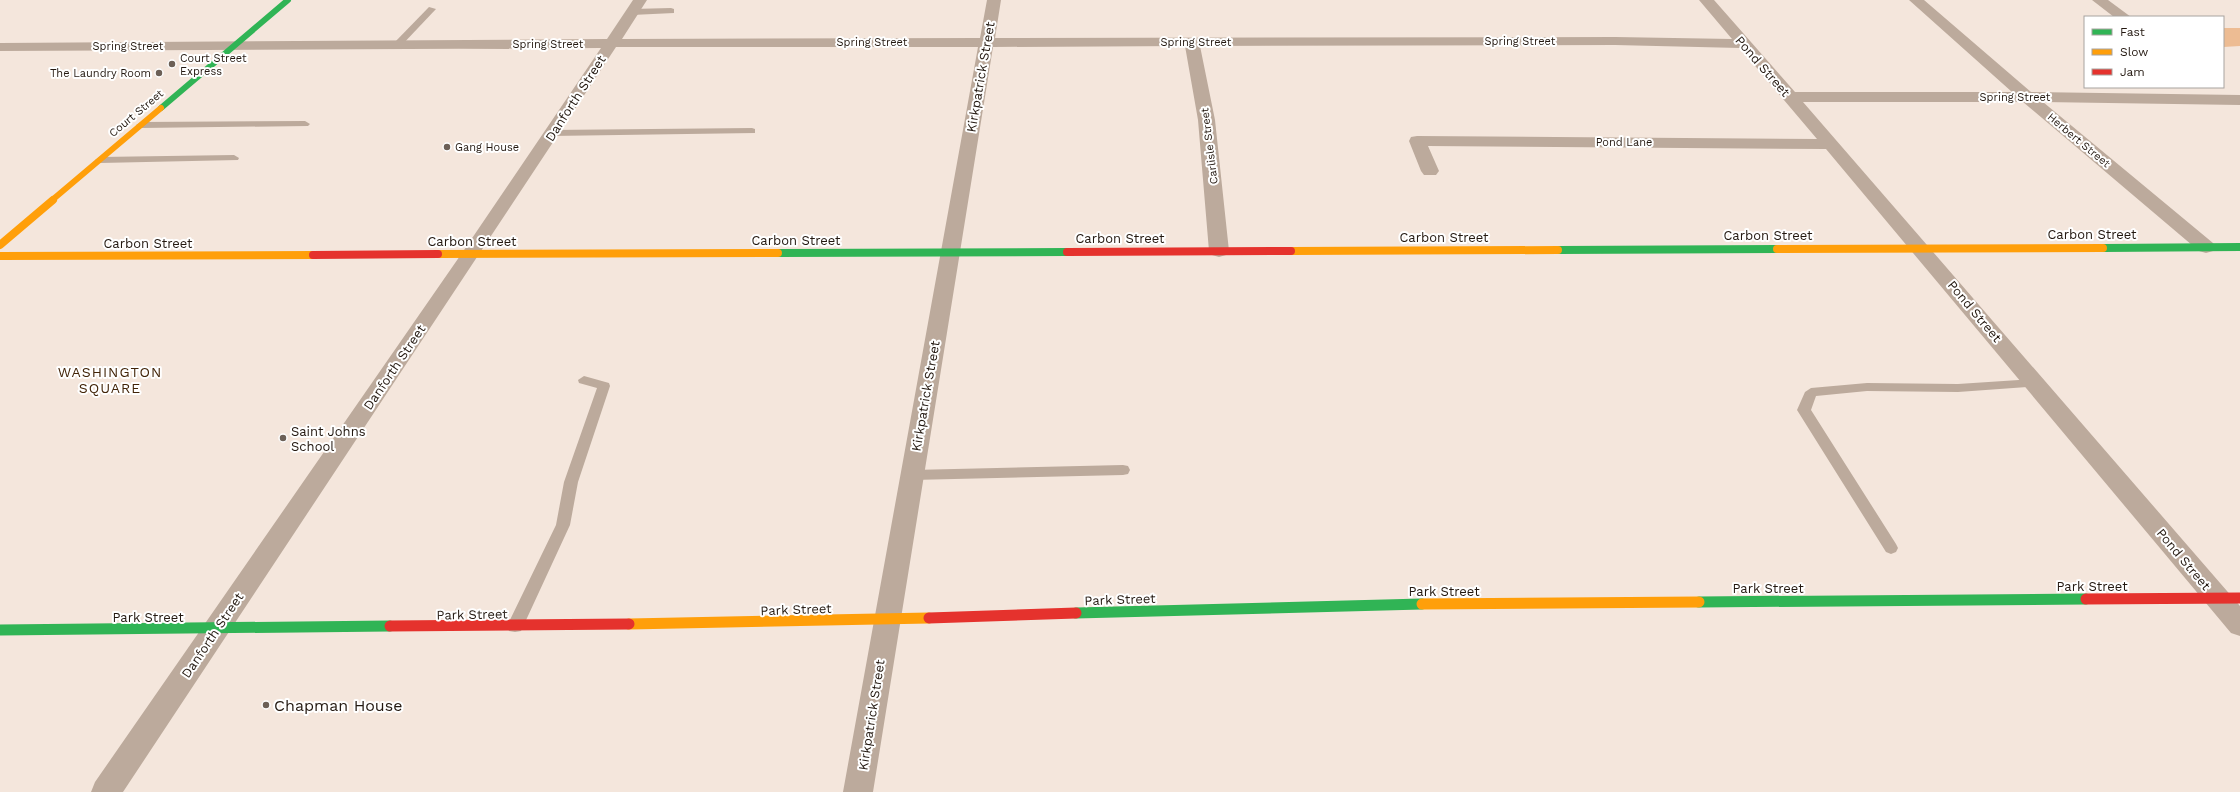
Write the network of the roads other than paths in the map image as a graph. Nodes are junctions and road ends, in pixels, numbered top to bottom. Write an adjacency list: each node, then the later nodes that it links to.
1 (288, 0): 15 (street, Court Street)
2 (994, 0): 10 (street, Kirkpatrick Street)
3 (1706, 0): 13 (street, Pond Street)
4 (1916, 0): 19 (street, Herbert Street)
5 (2100, 0): 9 (street)
6 (636, 6): 8 (lane); 12 (street, Danforth Street)
7 (432, 9): 14 (lane)
8 (671, 11)
9 (2123, 16)
10 (987, 42): 11 (street, Spring Street); 12 (street, Spring Street); 34 (street, Kirkpatrick Street)
11 (1192, 42): 13 (street, Spring Street); 33 (street, Carlisle Street)
12 (611, 43): 14 (street, Spring Street); 24 (street, Danforth Street)
13 (1744, 44): 18 (street, Pond Street)
14 (397, 45): 15 (street, Spring Street)
15 (235, 46): 16 (street, Spring Street); 22 (street, Court Street)
16 (0, 47)
17 (2224, 87): 20 (street)
18 (1790, 97): 19 (street, Spring Street); 25 (street, Pond Street)
19 (2028, 97): 20 (street, Spring Street); 30 (street, Herbert Street)
20 (2240, 99)
21 (305, 124): 22 (lane)
22 (141, 125): 27 (street, Court Street)
23 (752, 131): 24 (lane)
24 (551, 133): 35 (street, Danforth Street)
25 (1830, 144): 28 (street, Pond Lane); 32 (street, Pond Street)
26 (234, 158): 27 (lane)
27 (100, 160): 29 (street, Court Street)
28 (1430, 170)
29 (0, 245)
30 (2206, 247): 31 (street, Carbon Street); 32 (street, Carbon Street)
31 (2240, 247)
32 (1921, 248): 33 (street, Carbon Street); 38 (street, Pond Street)
33 (1219, 251): 34 (street, Carbon Street)
34 (950, 252): 35 (street, Carbon Street); 40 (street, Kirkpatrick Street)
35 (471, 254): 36 (street, Carbon Street); 47 (street, Danforth Street)
36 (0, 256)
37 (584, 380): 45 (lane)
38 (2035, 383): 41 (lane); 42 (street, Pond Street)
39 (1123, 470): 40 (lane)
40 (912, 475): 43 (street, Kirkpatrick Street)
41 (1891, 548)
42 (2228, 598): 43 (street, Park Street); 44 (street, Pond Street)
43 (887, 619): 45 (street, Park Street); 49 (street, Kirkpatrick Street)
44 (2240, 625)
45 (515, 626): 47 (street, Park Street)
46 (0, 630): 47 (street, Park Street)
47 (215, 630): 48 (street, Danforth Street)
48 (106, 792)
49 (858, 792)

